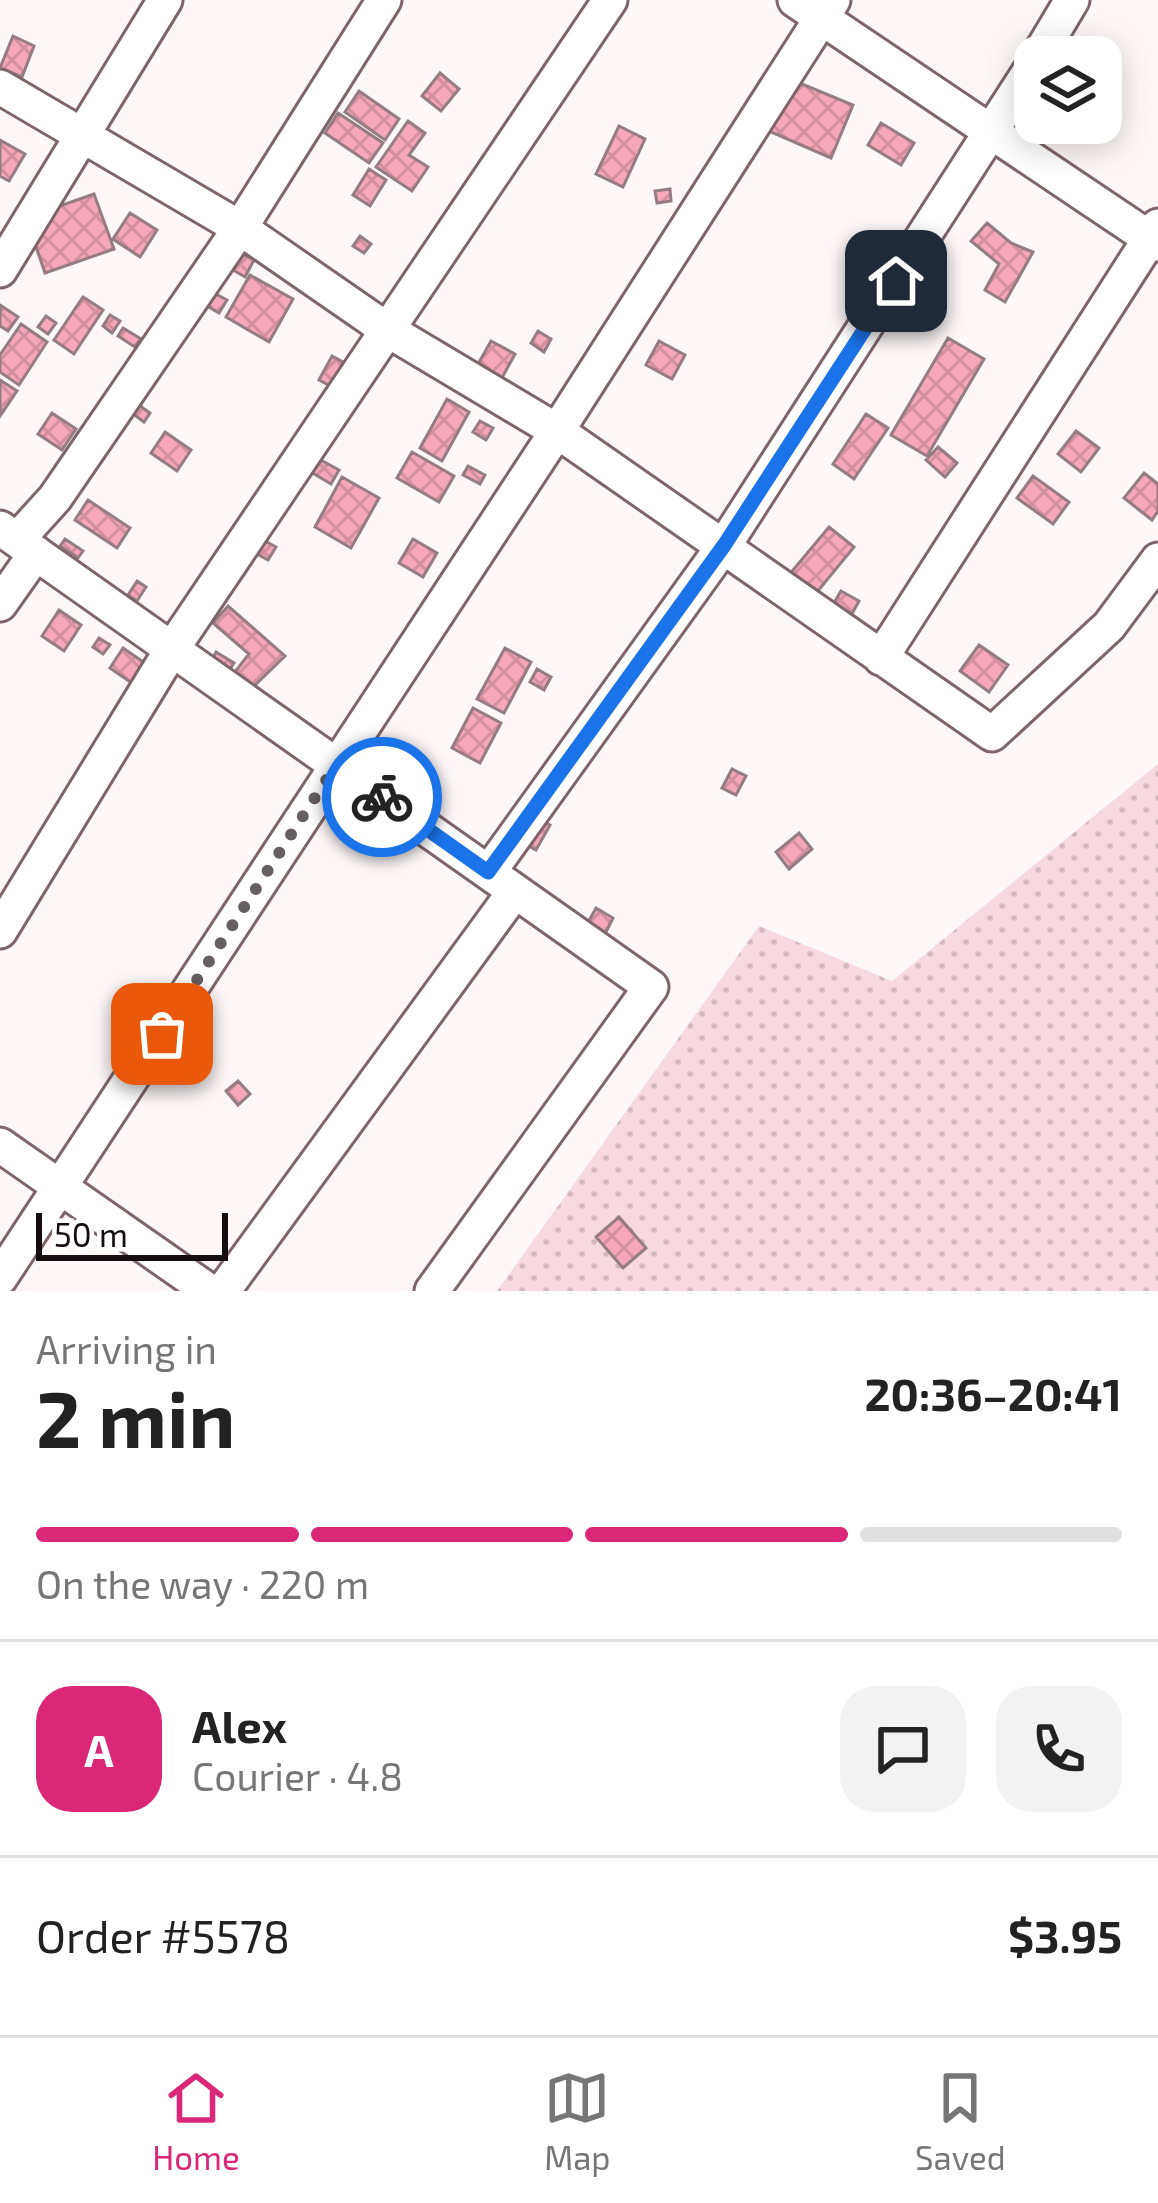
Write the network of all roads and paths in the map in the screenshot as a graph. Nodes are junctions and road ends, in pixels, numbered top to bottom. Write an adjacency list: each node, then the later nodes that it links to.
1 (165, 0): 10 (street)
2 (384, 0): 11 (street)
3 (610, 0): 14 (street)
4 (1072, 0): 6 (street)
5 (816, 6): 9 (street); 15 (street)
6 (1051, 36)
7 (0, 87): 10 (street)
8 (1014, 98): 9 (street)
9 (994, 131): 12 (street); 17 (street)
10 (83, 136): 11 (street); 13 (street)
11 (240, 227): 14 (street); 16 (street)
12 (1155, 236): 21 (street)
13 (0, 270)
14 (386, 329): 15 (street); 20 (street)
15 (557, 431): 17 (street); 22 (street)
16 (18, 540): 19 (street); 20 (street)
17 (725, 544): 21 (street); 23 (street)
18 (1158, 560): 21 (street)
19 (0, 604)
20 (172, 649): 22 (street); 24 (street)
21 (881, 658)
22 (336, 765): 23 (street); 26 (street)
23 (501, 882): 29 (street); 30 (street)
24 (0, 932)
25 (0, 1145): 26 (street)
26 (62, 1188): 27 (street); 28 (street)
27 (0, 1278)
28 (209, 1291)
29 (223, 1291)
30 (432, 1291)

